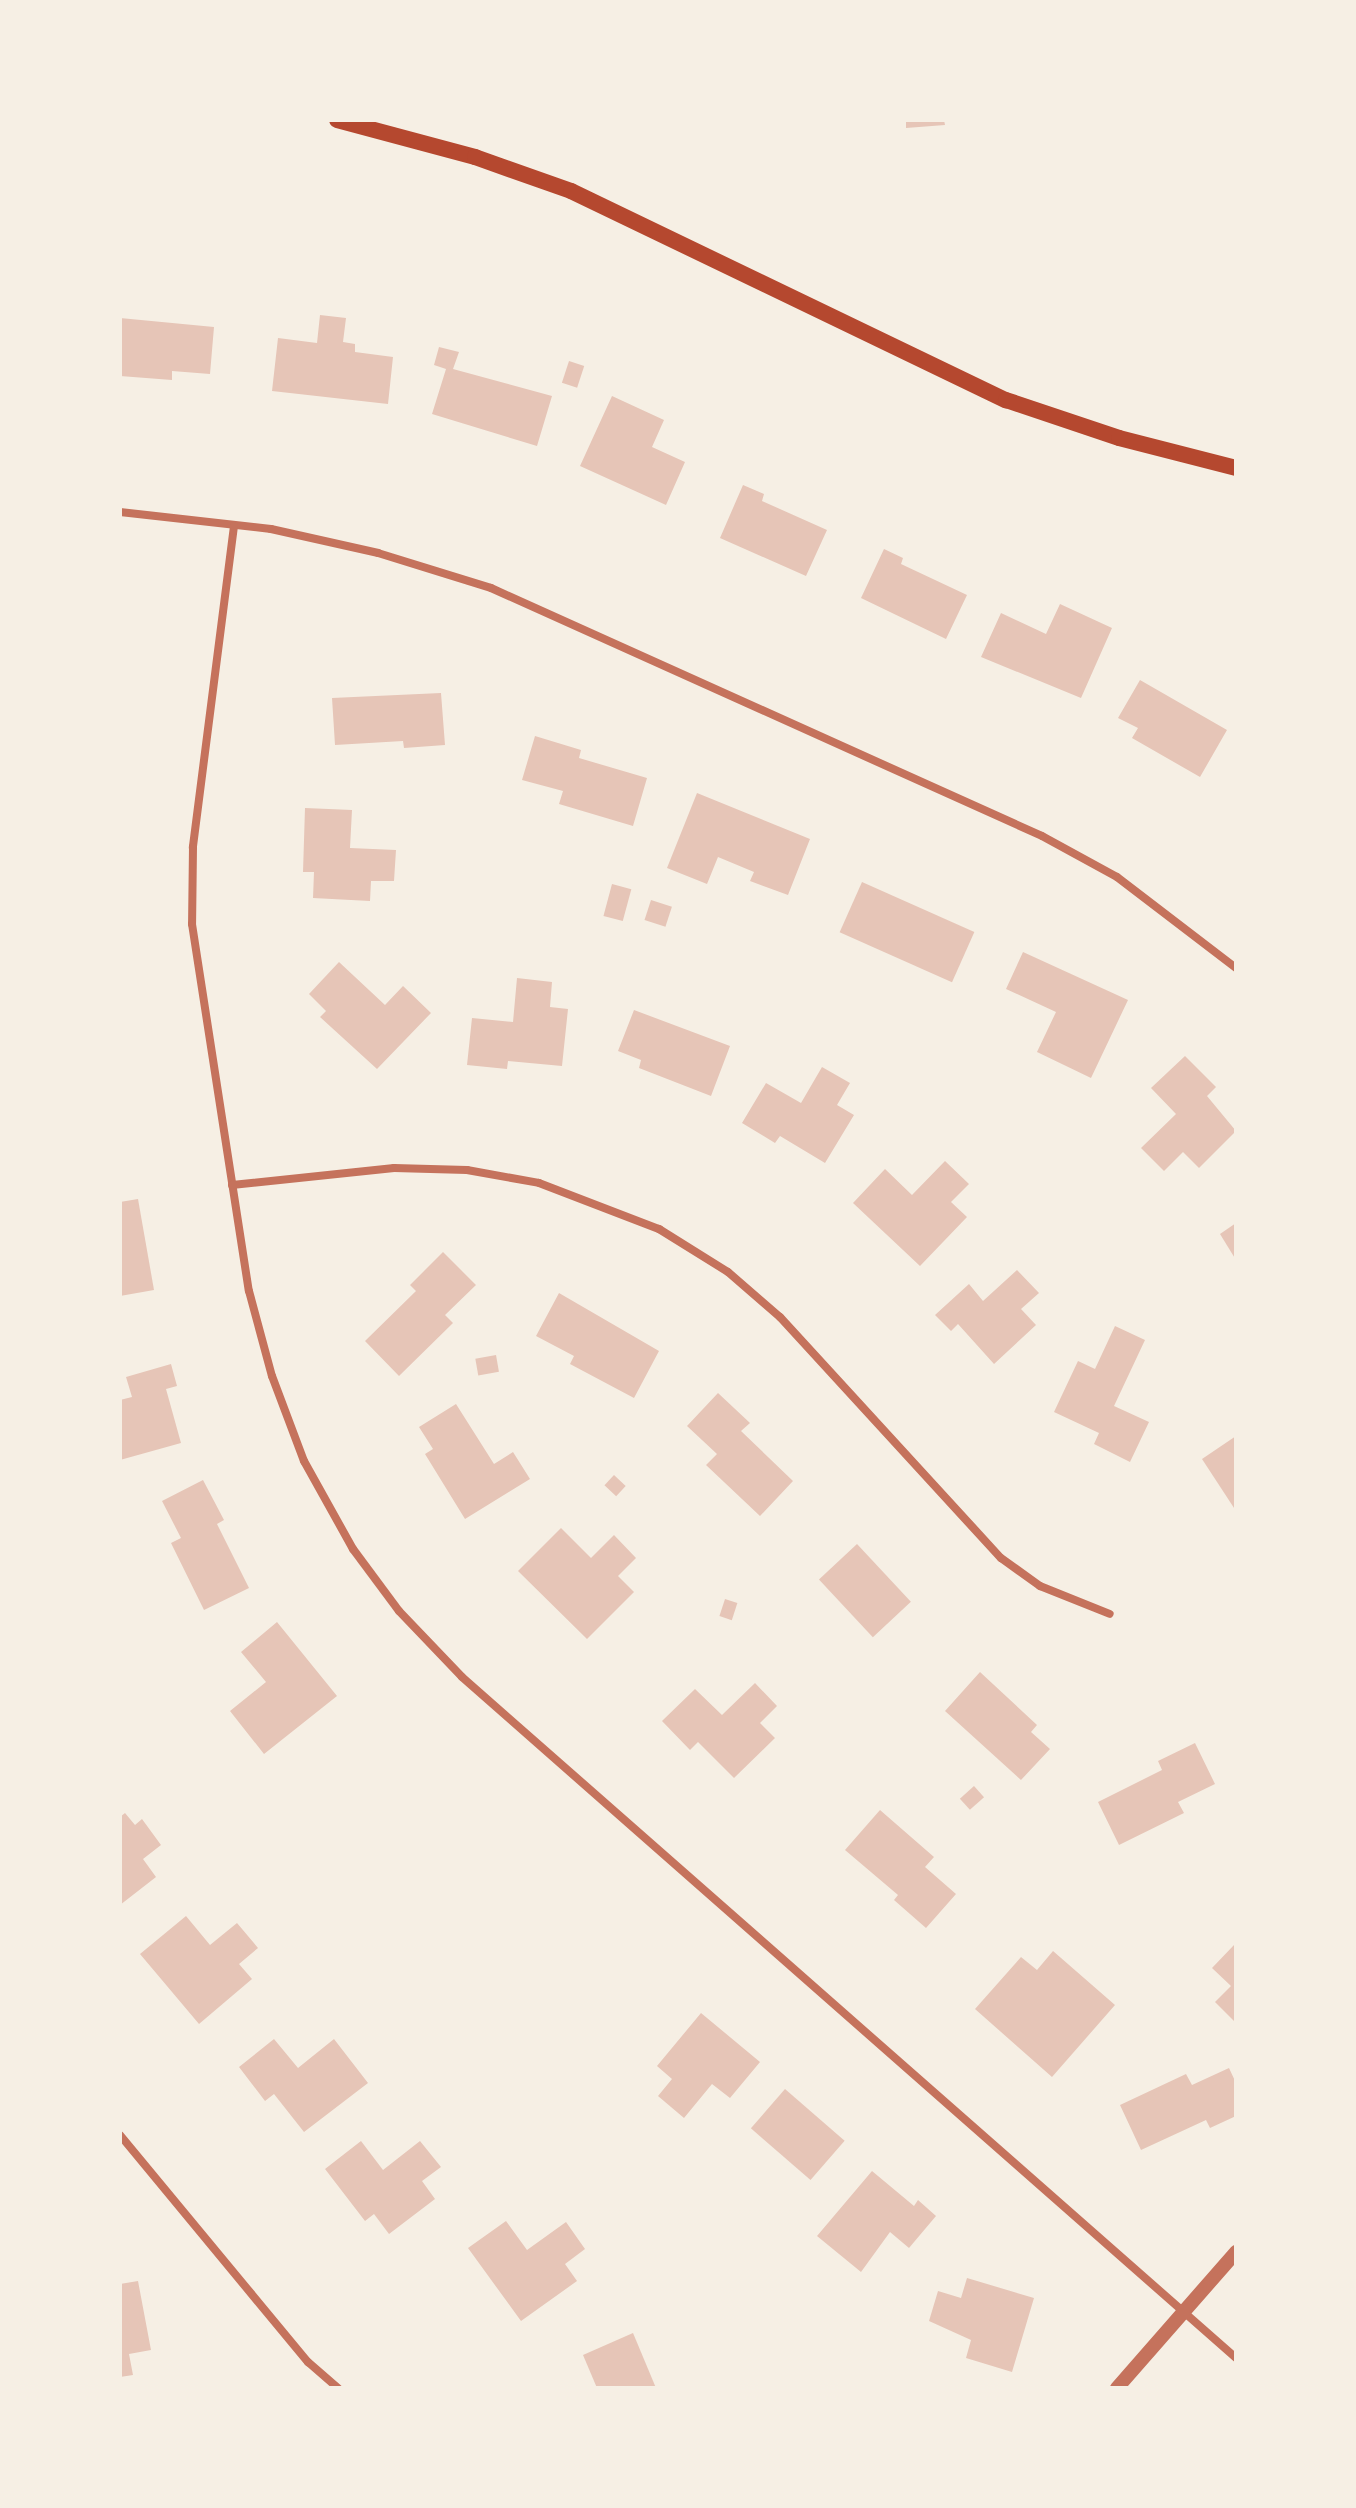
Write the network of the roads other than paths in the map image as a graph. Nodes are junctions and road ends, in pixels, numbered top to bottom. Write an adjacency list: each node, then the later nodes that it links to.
1 (337, 120): 2 (main road)
2 (1236, 468)
3 (120, 512): 4 (street)
4 (234, 526): 5 (street); 6 (street)
5 (1236, 968)
6 (232, 1185): 7 (street); 10 (street)
7 (1110, 1614)
8 (120, 2135): 12 (street)
9 (1236, 2252): 10 (street)
10 (1184, 2311): 11 (street); 13 (street)
11 (1236, 2358)
12 (338, 2388)
13 (1117, 2388)

